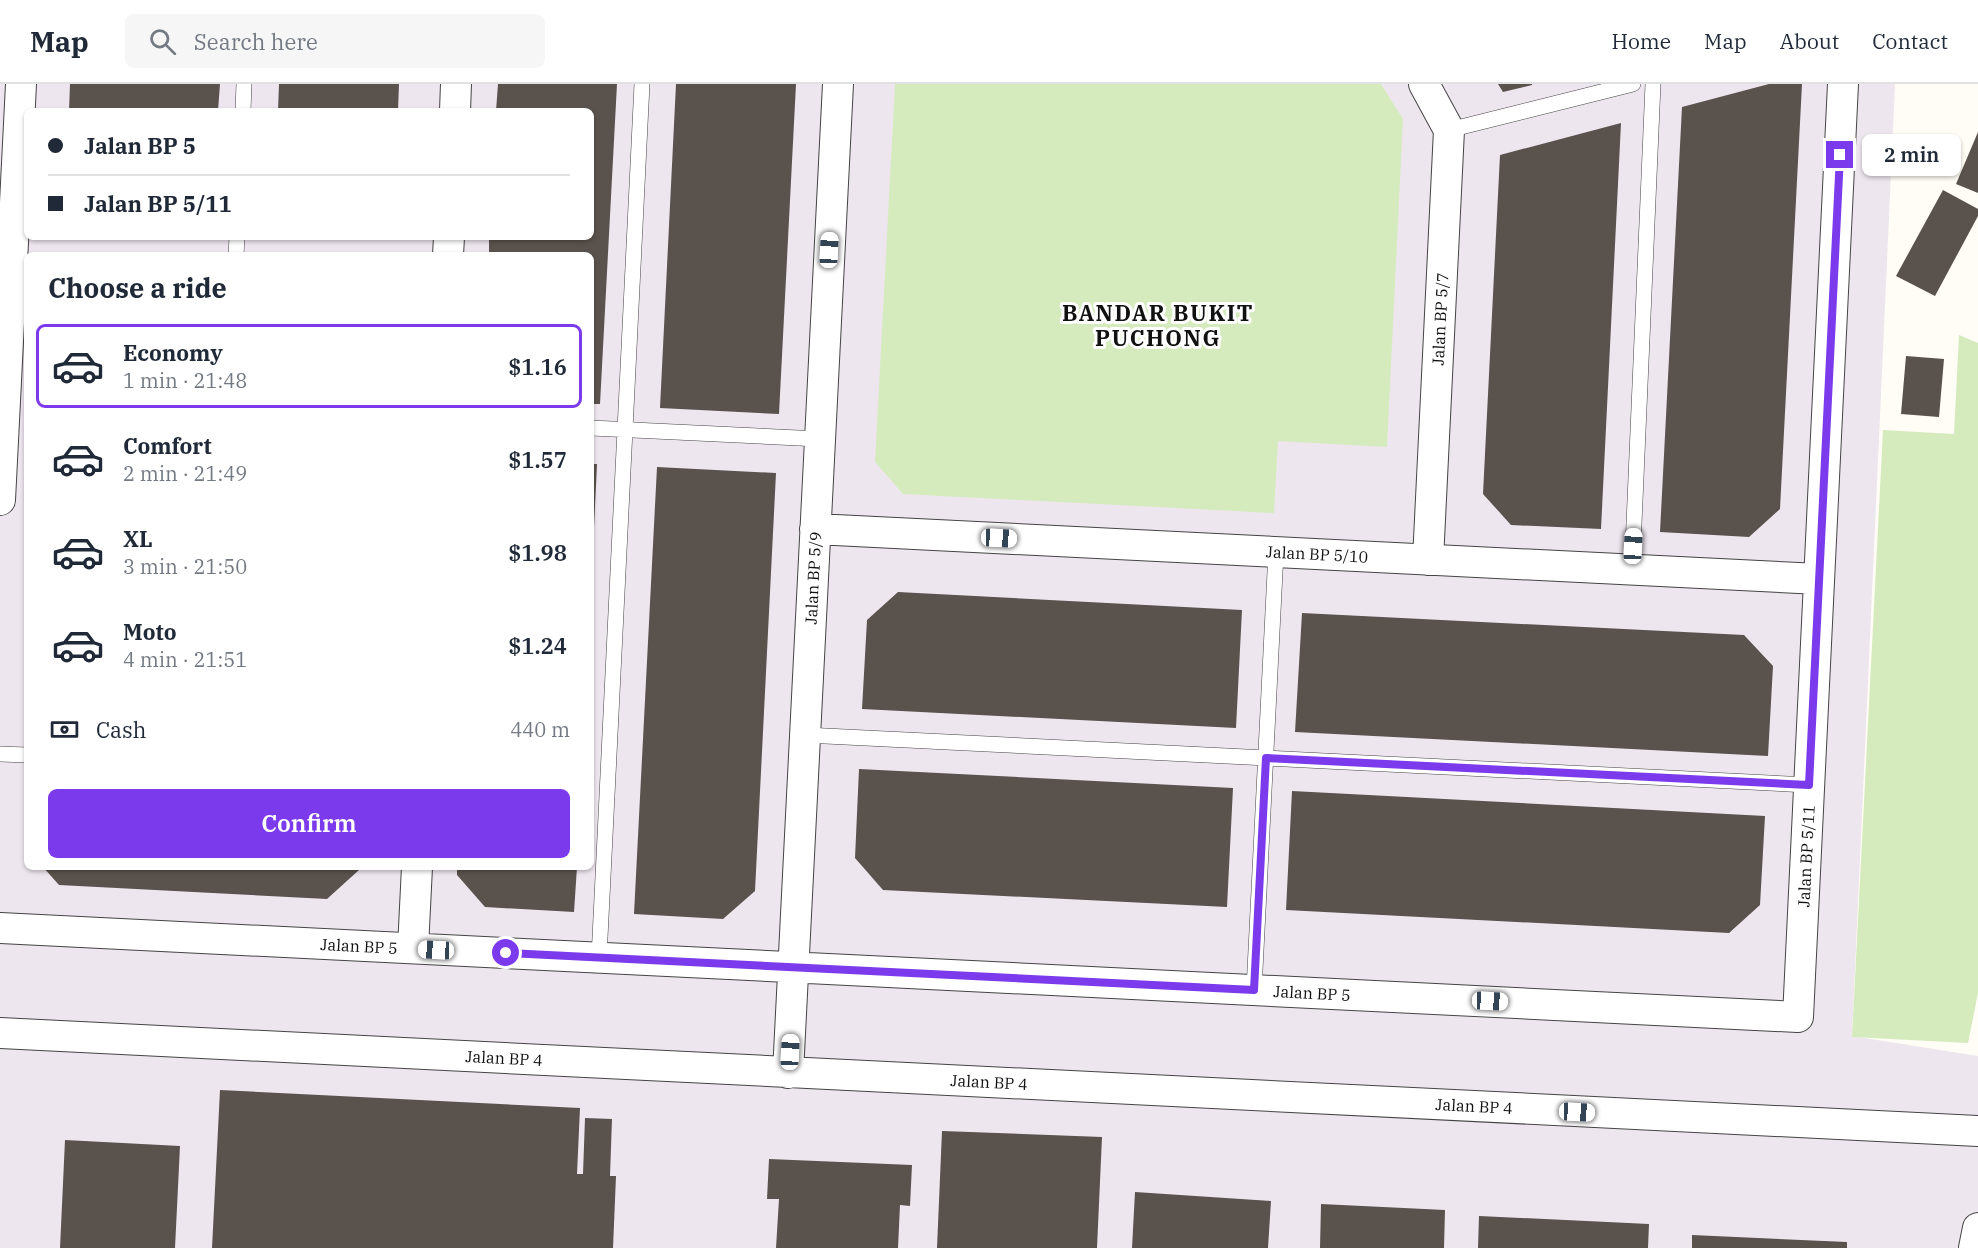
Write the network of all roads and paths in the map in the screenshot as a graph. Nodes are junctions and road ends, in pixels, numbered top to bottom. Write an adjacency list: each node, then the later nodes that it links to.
1 (21, 84): 13 (street)
2 (244, 84): 10 (lane)
3 (456, 84): 11 (street)
4 (642, 84): 16 (lane)
5 (838, 84): 17 (street, Jalan BP 5/9)
6 (1424, 84): 12 (street)
7 (1633, 84): 12 (lane)
8 (1653, 84): 22 (lane)
9 (1843, 84): 23 (street, Jalan BP 5/11)
10 (243, 108)
11 (455, 108)
12 (1449, 130): 21 (street, Jalan BP 5/7)
13 (8, 183): 14 (street)
14 (19, 260): 18 (street)
15 (594, 428): 16 (lane)
16 (625, 430): 17 (lane); 32 (lane)
17 (820, 439): 19 (street, Jalan BP 5/9)
18 (0, 500)
19 (815, 530): 20 (street, Jalan BP 5/10); 24 (street, Jalan BP 5/9)
20 (1275, 552): 21 (street, Jalan BP 5/10); 27 (lane)
21 (1428, 560): 22 (street, Jalan BP 5/10)
22 (1632, 570): 23 (street, Jalan BP 5/10)
23 (1819, 579): 28 (street, Jalan BP 5/11)
24 (805, 735): 27 (lane); 33 (street, Jalan BP 5/9)
25 (0, 753): 26 (lane)
26 (24, 755)
27 (1266, 758): 28 (lane); 34 (lane)
28 (1809, 785): 35 (street, Jalan BP 5/11)
29 (417, 870): 31 (street)
30 (0, 928): 31 (street, Jalan BP 5)
31 (413, 948): 32 (street, Jalan BP 5)
32 (599, 957): 33 (street, Jalan BP 5)
33 (794, 967): 34 (street, Jalan BP 5); 37 (street, Jalan BP 5/9)
34 (1254, 990): 35 (street, Jalan BP 5)
35 (1798, 1017)
36 (0, 1033): 37 (street, Jalan BP 4)
37 (789, 1072): 38 (street, Jalan BP 4)
38 (1978, 1131)
39 (1978, 1228): 40 (street)
40 (1974, 1248)

